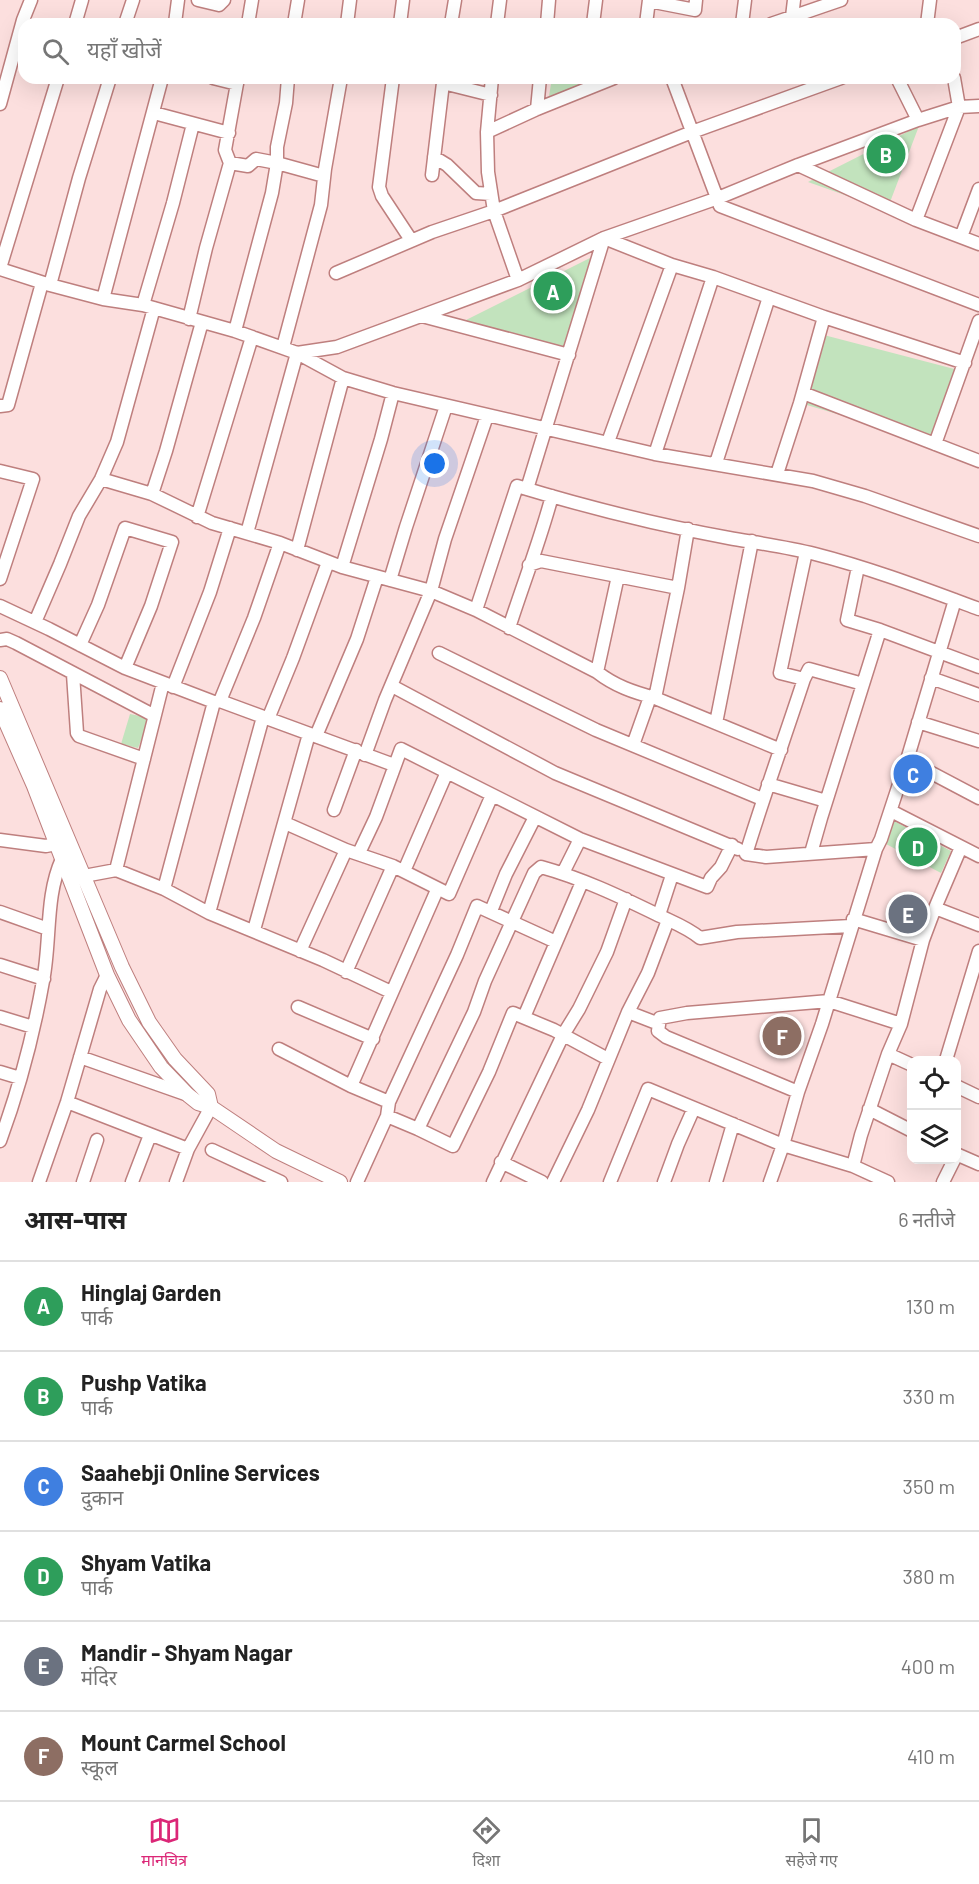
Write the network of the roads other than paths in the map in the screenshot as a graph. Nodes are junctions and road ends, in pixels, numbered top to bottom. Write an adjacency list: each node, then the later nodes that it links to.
1 (31, 0): 23 (street)
2 (82, 0): 24 (street)
3 (133, 0): 25 (street)
4 (178, 0): 26 (street)
5 (198, 0): 6 (street)
6 (224, 0)
7 (252, 0): 27 (street)
8 (298, 0): 28 (street)
9 (350, 0): 29 (street)
10 (403, 0): 30 (street)
11 (455, 0): 31 (street)
12 (500, 0): 32 (street)
13 (549, 0): 33 (street)
14 (596, 0): 34 (street)
15 (649, 0): 16 (street); 35 (street)
16 (696, 0)
17 (745, 0): 36 (street)
18 (794, 0): 22 (street)
19 (841, 0): 21 (street)
20 (930, 0): 38 (street)
21 (827, 2): 22 (street)
22 (792, 17): 37 (street)
23 (24, 18)
24 (77, 18)
25 (127, 18)
26 (176, 18)
27 (249, 18)
28 (295, 18)
29 (348, 18)
30 (401, 18)
31 (452, 18)
32 (498, 18)
33 (548, 18)
34 (594, 18)
35 (647, 18)
36 (743, 18)
37 (789, 18)
38 (928, 18)
39 (979, 29): 40 (street)
40 (961, 36)
41 (18, 39): 59 (street)
42 (56, 84): 85 (street)
43 (109, 84): 89 (street)
44 (161, 84): 63 (street)
45 (236, 84): 68 (street)
46 (288, 84): 71 (street)
47 (340, 84): 74 (street)
48 (392, 84): 82 (street)
49 (443, 84): 69 (street)
50 (456, 84): 58 (street)
51 (492, 84): 58 (street)
52 (539, 84): 62 (street)
53 (585, 84): 62 (street)
54 (674, 84): 67 (street)
55 (825, 84): 67 (street)
56 (900, 84): 64 (street)
57 (955, 84): 61 (street)
58 (491, 95): 66 (street)
59 (0, 104)
60 (979, 106): 61 (street)
61 (959, 107): 64 (street); 79 (street)
62 (537, 109): 66 (street)
63 (154, 113): 65 (street); 91 (street)
64 (918, 120): 72 (street)
65 (193, 124): 68 (street); 93 (street)
66 (487, 132): 76 (street)
67 (693, 132): 77 (street); 78 (street)
68 (229, 133): 70 (street)
69 (434, 156): 73 (street); 76 (street)
70 (230, 163): 71 (street); 96 (street)
71 (277, 163): 74 (street); 98 (street)
72 (798, 165): 77 (street); 79 (street)
73 (432, 175)
74 (324, 176): 100 (street)
75 (979, 189): 80 (street)
76 (491, 194): 78 (street)
77 (718, 198): 81 (street); 92 (street)
78 (494, 211): 82 (street); 88 (street)
79 (916, 220): 80 (street)
80 (961, 237): 83 (street)
81 (604, 238): 84 (street); 88 (street); 102 (street)
82 (411, 240): 86 (street)
83 (979, 244)
84 (672, 265): 87 (street); 111 (street)
85 (0, 269): 89 (street)
86 (336, 273)
87 (713, 277): 90 (street); 113 (street)
88 (518, 280): 94 (street)
89 (46, 284): 91 (street); 107 (street)
90 (769, 297): 95 (street); 115 (street)
91 (103, 298): 93 (street)
92 (979, 305)
93 (148, 307): 96 (street); 118 (street)
94 (422, 316): 101 (street); 102 (street)
95 (824, 317): 103 (street); 106 (street)
96 (195, 320): 98 (street); 120 (street)
97 (979, 321): 103 (street)
98 (235, 331): 99 (street)
99 (252, 337): 100 (street); 122 (street)
100 (283, 347): 101 (street)
101 (297, 353): 104 (street); 125 (street)
102 (569, 355): 110 (street)
103 (964, 363): 112 (street)
104 (343, 378): 105 (street); 129 (street)
105 (393, 393): 108 (street); 133 (street)
106 (803, 393): 112 (street); 117 (street)
107 (0, 406)
108 (446, 406): 109 (street); 138 (street)
109 (488, 416): 110 (street); 140 (street)
110 (546, 429): 111 (street); 119 (street)
111 (608, 442): 113 (street)
112 (935, 444): 114 (street)
113 (655, 453): 115 (street)
114 (979, 461)
115 (716, 464): 117 (street)
116 (0, 471): 137 (street)
117 (777, 474): 126 (street)
118 (100, 479): 120 (street); 145 (street)
119 (527, 489): 121 (street); 144 (street)
120 (152, 494): 122 (street)
121 (552, 496): 124 (street); 132 (street)
122 (197, 517): 123 (street)
123 (230, 528): 125 (street); 160 (street)
124 (688, 529): 127 (street); 139 (street)
125 (247, 532): 128 (street)
126 (979, 536)
127 (752, 541): 130 (street); 169 (street)
128 (280, 543): 129 (street); 164 (street)
129 (297, 550): 131 (street)
130 (806, 552): 134 (street); 158 (street)
131 (328, 562): 133 (street); 167 (street)
132 (529, 565): 135 (street); 146 (street)
133 (342, 567): 136 (street)
134 (858, 567): 141 (street); 147 (street)
135 (618, 576): 139 (street); 154 (street)
136 (377, 577): 138 (street); 170 (street)
137 (0, 579)
138 (390, 580): 140 (street)
139 (678, 588): 163 (street)
140 (430, 591): 144 (street); 161 (street)
141 (955, 600): 143 (street); 150 (street)
142 (0, 606): 145 (street)
143 (979, 609)
144 (476, 610): 146 (street)
145 (35, 622): 149 (street)
146 (509, 628): 154 (street)
147 (880, 630): 150 (street); 159 (street)
148 (0, 640): 155 (street)
149 (80, 645): 153 (street); 153 (street)
150 (938, 651): 152 (street); 157 (street)
151 (439, 653): 172 (street)
152 (979, 667)
153 (125, 668): 160 (street)
154 (597, 672): 163 (street)
155 (73, 674): 166 (street); 175 (street)
156 (0, 678): 203 (street)
157 (931, 678): 162 (street); 168 (street)
158 (804, 679): 159 (street); 173 (street)
159 (863, 684): 183 (street)
160 (168, 685): 164 (street); 166 (street)
161 (392, 686): 174 (street); 191 (street)
162 (979, 695)
163 (652, 698): 169 (street); 172 (street)
164 (217, 702): 167 (street); 205 (street)
165 (0, 709): 190 (street)
166 (153, 715): 175 (street)
167 (265, 718): 170 (street); 211 (street)
168 (918, 722): 171 (street); 176 (street)
169 (716, 723): 173 (street)
170 (313, 735): 174 (street); 187 (street)
171 (979, 741)
172 (633, 745): 182 (street)
173 (781, 750): 179 (street)
174 (361, 753): 177 (street); 184 (street)
175 (144, 759): 200 (street)
176 (907, 760): 181 (street); 185 (street)
177 (394, 765): 178 (street); 194 (street)
178 (447, 772): 180 (street); 199 (street)
179 (768, 784): 182 (street); 183 (street)
180 (492, 795): 186 (street); 206 (street)
181 (979, 798)
182 (762, 799): 196 (street)
183 (826, 801): 195 (street)
184 (334, 810)
185 (891, 811): 192 (street); 193 (street)
186 (536, 817): 188 (street); 209 (street)
187 (285, 823): 194 (street); 217 (street)
188 (580, 839): 201 (street); 202 (street)
189 (0, 840): 190 (street)
190 (56, 844): 198 (street)
191 (732, 845): 196 (street); 202 (street)
192 (961, 847): 197 (street); 208 (street)
193 (876, 849): 195 (street); 213 (street)
194 (352, 852): 199 (street); 220 (street)
195 (811, 853): 196 (street)
196 (746, 854)
197 (979, 856)
198 (62, 859): 216 (street); 224 (street)
199 (399, 869): 206 (street); 223 (street)
200 (116, 870): 203 (street); 205 (street)
201 (563, 873): 204 (street); 214 (street)
202 (672, 874): 212 (street)
203 (84, 876): 253 (street)
204 (582, 882): 207 (street); 219 (street)
205 (164, 889): 211 (street)
206 (437, 890): 227 (street)
207 (626, 899): 212 (street); 236 (street)
208 (935, 908): 215 (street); 218 (street)
209 (491, 911): 214 (street); 252 (street)
210 (0, 912): 216 (street)
211 (209, 913): 217 (street)
212 (664, 917): 213 (street); 230 (street)
213 (852, 922): 218 (street); 228 (street)
214 (512, 923): 219 (street); 259 (street)
215 (979, 925)
216 (48, 929): 226 (street)
217 (254, 930): 220 (street)
218 (923, 940): 234 (street)
219 (556, 942): 232 (street)
220 (300, 951): 223 (street)
221 (979, 951): 225 (street)
222 (0, 965): 226 (street)
223 (346, 972): 227 (street)
224 (107, 975): 241 (street); 249 (street)
225 (975, 978): 240 (street)
226 (44, 979): 235 (street)
227 (391, 992): 237 (street)
228 (829, 1001): 233 (street); 234 (street); 248 (street)
229 (298, 1007): 237 (street)
230 (628, 1012): 233 (street); 242 (street)
231 (0, 1017): 235 (street)
232 (524, 1017): 236 (street); 259 (street)
233 (659, 1024): 248 (street)
234 (901, 1024): 239 (street)
235 (33, 1027): 245 (street)
236 (563, 1035): 242 (street); 267 (street)
237 (373, 1039): 246 (street)
238 (279, 1049): 246 (street)
239 (888, 1054): 243 (street); 255 (street)
240 (947, 1056)
241 (80, 1057): 249 (street); 251 (street)
242 (608, 1059): 280 (street)
243 (907, 1063)
244 (0, 1072): 245 (street)
245 (20, 1078): 260 (street)
246 (351, 1086): 252 (street)
247 (961, 1088): 250 (street)
248 (798, 1092): 263 (street)
249 (188, 1095): 253 (street)
250 (979, 1097)
251 (67, 1102): 261 (street); 271 (street)
252 (389, 1102): 256 (street)
253 (211, 1107): 264 (street); 276 (street)
254 (694, 1108): 257 (street); 281 (street); 282 (street)
255 (869, 1109): 258 (street); 270 (street)
256 (387, 1116): 259 (street); 277 (street)
257 (733, 1124): 263 (street); 283 (street)
258 (907, 1128)
259 (418, 1129)
260 (1, 1133)
261 (150, 1135): 264 (street); 273 (street)
262 (97, 1140): 272 (street)
263 (783, 1145): 270 (street); 284 (street)
264 (188, 1149): 274 (street)
265 (212, 1150): 275 (street)
266 (961, 1156): 269 (street)
267 (501, 1162): 278 (street); 279 (street)
268 (952, 1164): 286 (street)
269 (979, 1164)
270 (853, 1166): 285 (street)
271 (39, 1182)
272 (83, 1182)
273 (132, 1182)
274 (176, 1182)
275 (281, 1182)
276 (340, 1182)
277 (357, 1182)
278 (492, 1182)
279 (542, 1182)
280 (553, 1182)
281 (610, 1182)
282 (664, 1182)
283 (716, 1182)
284 (770, 1182)
285 (888, 1182)
286 (943, 1182)

